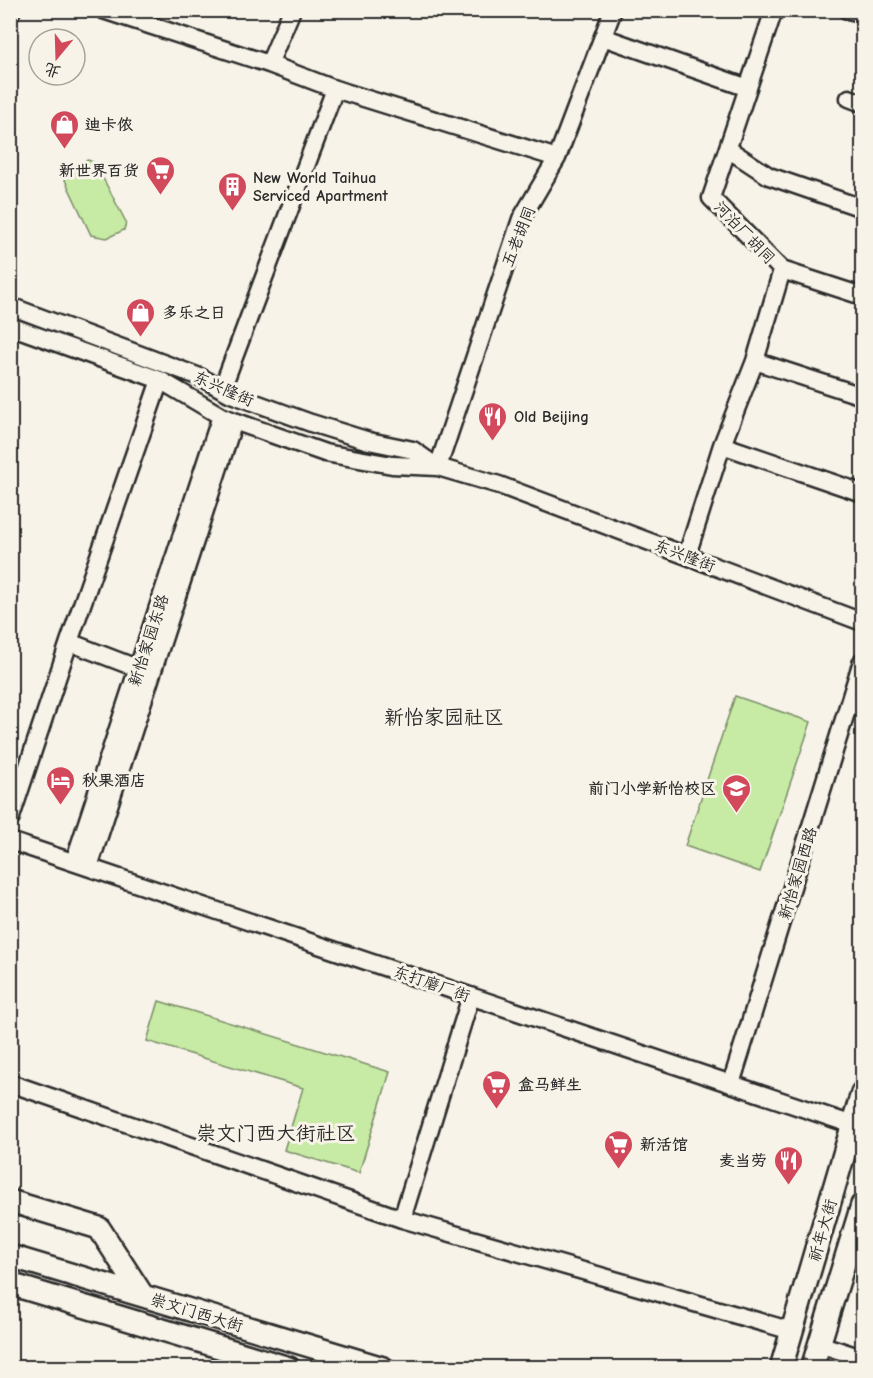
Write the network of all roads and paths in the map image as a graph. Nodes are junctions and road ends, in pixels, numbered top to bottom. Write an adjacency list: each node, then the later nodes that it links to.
1 (103, 10): 8 (street)
2 (292, 10): 8 (street)
3 (613, 10): 7 (street, 五老胡同)
4 (774, 10): 9 (street, 河泊厂胡同)
5 (847, 10): 6 (street)
6 (862, 13)
7 (603, 37): 9 (street); 12 (street, 五老胡同)
8 (269, 64): 10 (street)
9 (748, 88): 11 (street, 河泊厂胡同)
10 (335, 89): 12 (street); 20 (street)
11 (728, 149): 13 (street); 14 (street, 河泊厂胡同)
12 (557, 158): 24 (street, 五老胡同)
13 (862, 208)
14 (782, 270): 15 (street, 河泊厂胡同); 18 (street)
15 (862, 296)
16 (10, 306): 20 (street, 东兴隆街)
17 (10, 326): 19 (street, 东兴隆街)
18 (755, 361): 21 (street); 23 (street)
19 (160, 380): 22 (street, 东兴隆街); 28 (street)
20 (222, 389): 24 (street, 东兴隆街)
21 (862, 396)
22 (228, 419): 24 (street, 东兴隆街); 30 (street, 新怡家园东路)
23 (722, 445): 25 (street); 26 (street)
24 (438, 467): 26 (street, 东兴隆街)
25 (862, 493)
26 (687, 555): 27 (street, 东兴隆街)
27 (862, 622)
28 (69, 642): 30 (street); 31 (street)
29 (862, 661): 36 (street, 新怡家园西路)
30 (145, 671): 33 (street, 新怡家园东路)
31 (10, 820)
32 (10, 841): 33 (street, 东打磨厂街)
33 (81, 865): 34 (street, 东打磨厂街)
34 (471, 996): 36 (street, 东打磨厂街); 41 (street)
35 (10, 1083): 41 (street)
36 (731, 1084): 38 (street, 东打磨厂街)
37 (862, 1093): 38 (main road, 祈年大街)
38 (858, 1128): 45 (main road, 祈年大街)
39 (10, 1201): 44 (main road)
40 (862, 1205): 46 (main road, 祈年大街)
41 (402, 1219): 45 (street)
42 (10, 1256): 44 (main road, 崇文门西大街)
43 (10, 1284): 48 (main road, 崇文门西大街)
44 (143, 1296): 50 (main road, 崇文门西大街)
45 (792, 1331): 51 (main road, 祈年大街)
46 (819, 1344): 47 (street); 52 (main road, 祈年大街)
47 (862, 1358)
48 (243, 1360): 49 (main road, 崇文门西大街)
49 (289, 1368)
50 (383, 1368)
51 (781, 1368)
52 (812, 1368)

